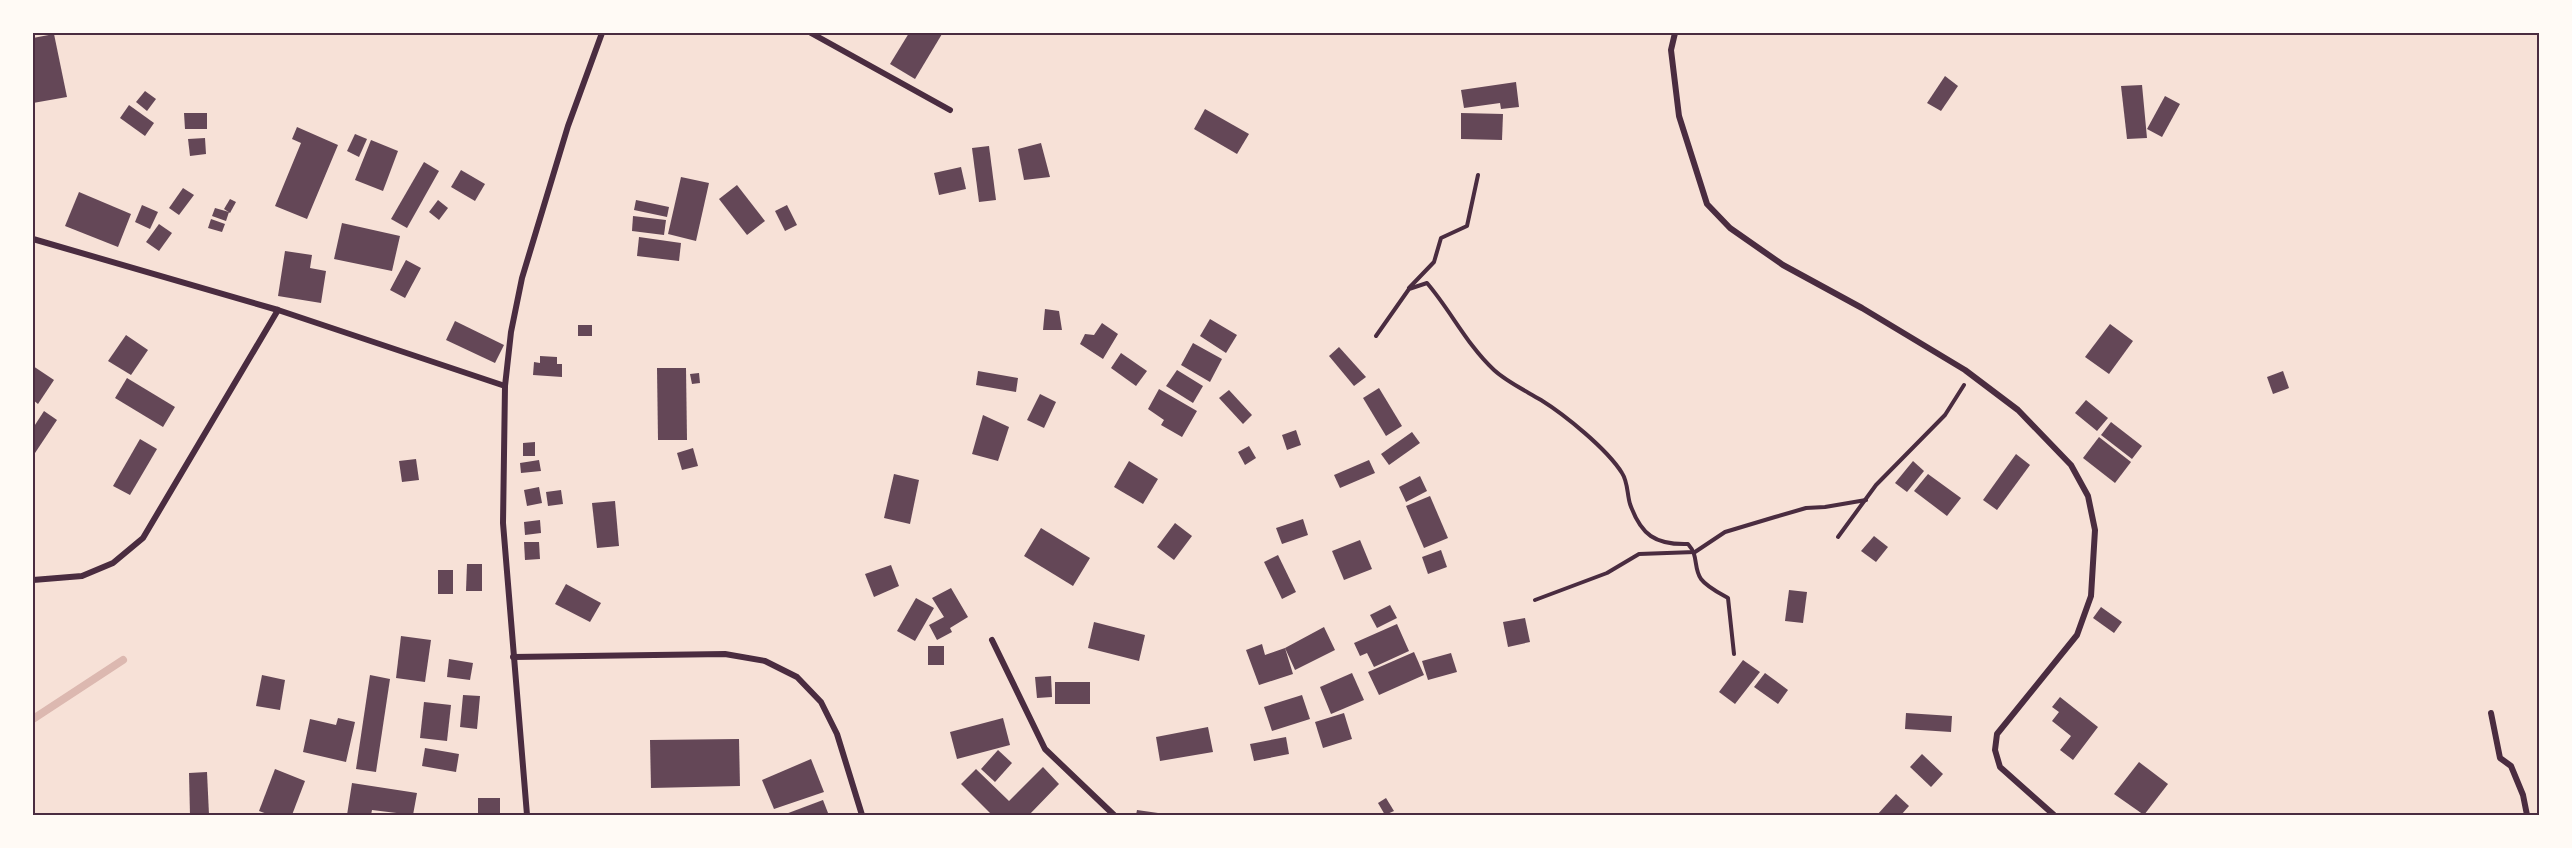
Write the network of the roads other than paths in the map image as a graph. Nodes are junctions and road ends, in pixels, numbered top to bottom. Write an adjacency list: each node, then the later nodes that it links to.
1 (602, 33): 7 (street)
2 (811, 33): 4 (street)
3 (1675, 33): 15 (street)
4 (950, 110)
5 (33, 239): 6 (street)
6 (278, 310): 7 (street); 8 (street)
7 (505, 386): 10 (street)
8 (33, 580)
9 (992, 640): 14 (street)
10 (513, 657): 12 (street); 13 (street)
11 (2491, 713): 16 (street)
12 (527, 815)
13 (862, 815)
14 (1114, 815)
15 (2054, 815)
16 (2527, 815)

